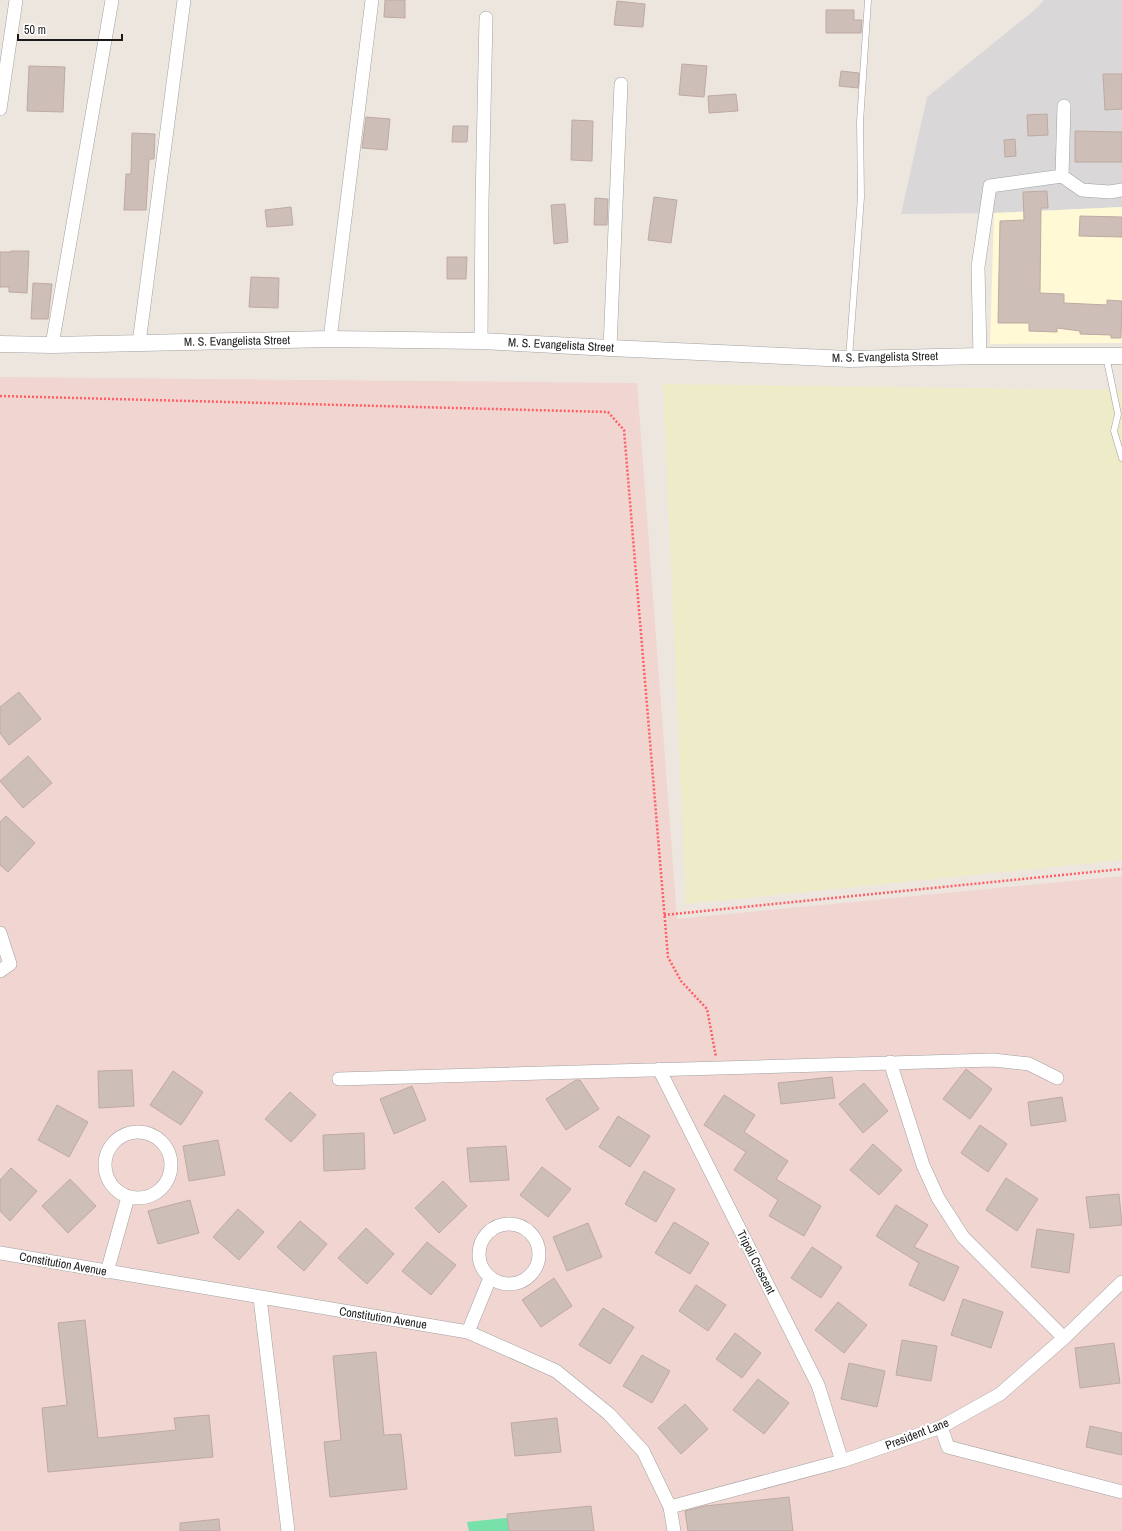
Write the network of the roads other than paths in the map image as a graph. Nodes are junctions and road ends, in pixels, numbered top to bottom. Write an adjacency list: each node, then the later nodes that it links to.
1 (16, 0): 9 (street)
2 (112, 0): 16 (street)
3 (184, 0): 14 (street)
4 (372, 0): 12 (street)
5 (868, 0): 20 (lane)
6 (486, 18): 13 (street)
7 (621, 84): 17 (street)
8 (1064, 106): 10 (street)
9 (0, 110)
10 (1062, 176): 11 (street); 18 (street)
11 (1122, 190)
12 (330, 339): 13 (street, M. S. Evangelista Street); 14 (street, M. S. Evangelista Street)
13 (481, 341): 17 (street, M. S. Evangelista Street)
14 (139, 343): 16 (street, M. S. Evangelista Street)
15 (0, 344): 16 (street, M. S. Evangelista Street)
16 (52, 345)
17 (610, 348): 20 (street, M. S. Evangelista Street)
18 (980, 356): 19 (street, M. S. Evangelista Street); 20 (street, M. S. Evangelista Street)
19 (1114, 356): 21 (lane)
20 (849, 359)
21 (1120, 416): 22 (lane)
22 (1122, 458)
23 (0, 933): 24 (street)
24 (0, 971)
25 (890, 1062): 26 (street); 27 (street); 36 (street)
26 (659, 1069): 28 (street); 38 (street, Tripoli Crescent)
27 (1056, 1078)
28 (339, 1079)
29 (128, 1197): 29 (street); 31 (street)
30 (0, 1253): 31 (street, Constitution Avenue)
31 (107, 1272): 34 (street, Constitution Avenue)
32 (490, 1278): 32 (street); 35 (street)
33 (1122, 1282): 36 (street, President Lane)
34 (260, 1298): 35 (street, Constitution Avenue); 41 (street)
35 (468, 1332): 40 (street, Constitution Avenue)
36 (1064, 1338): 37 (street, President Lane)
37 (941, 1427): 38 (street, President Lane); 39 (street)
38 (842, 1461): 40 (street, President Lane)
39 (1122, 1492)
40 (670, 1507): 42 (street, Constitution Avenue)
41 (288, 1531)
42 (674, 1531)

